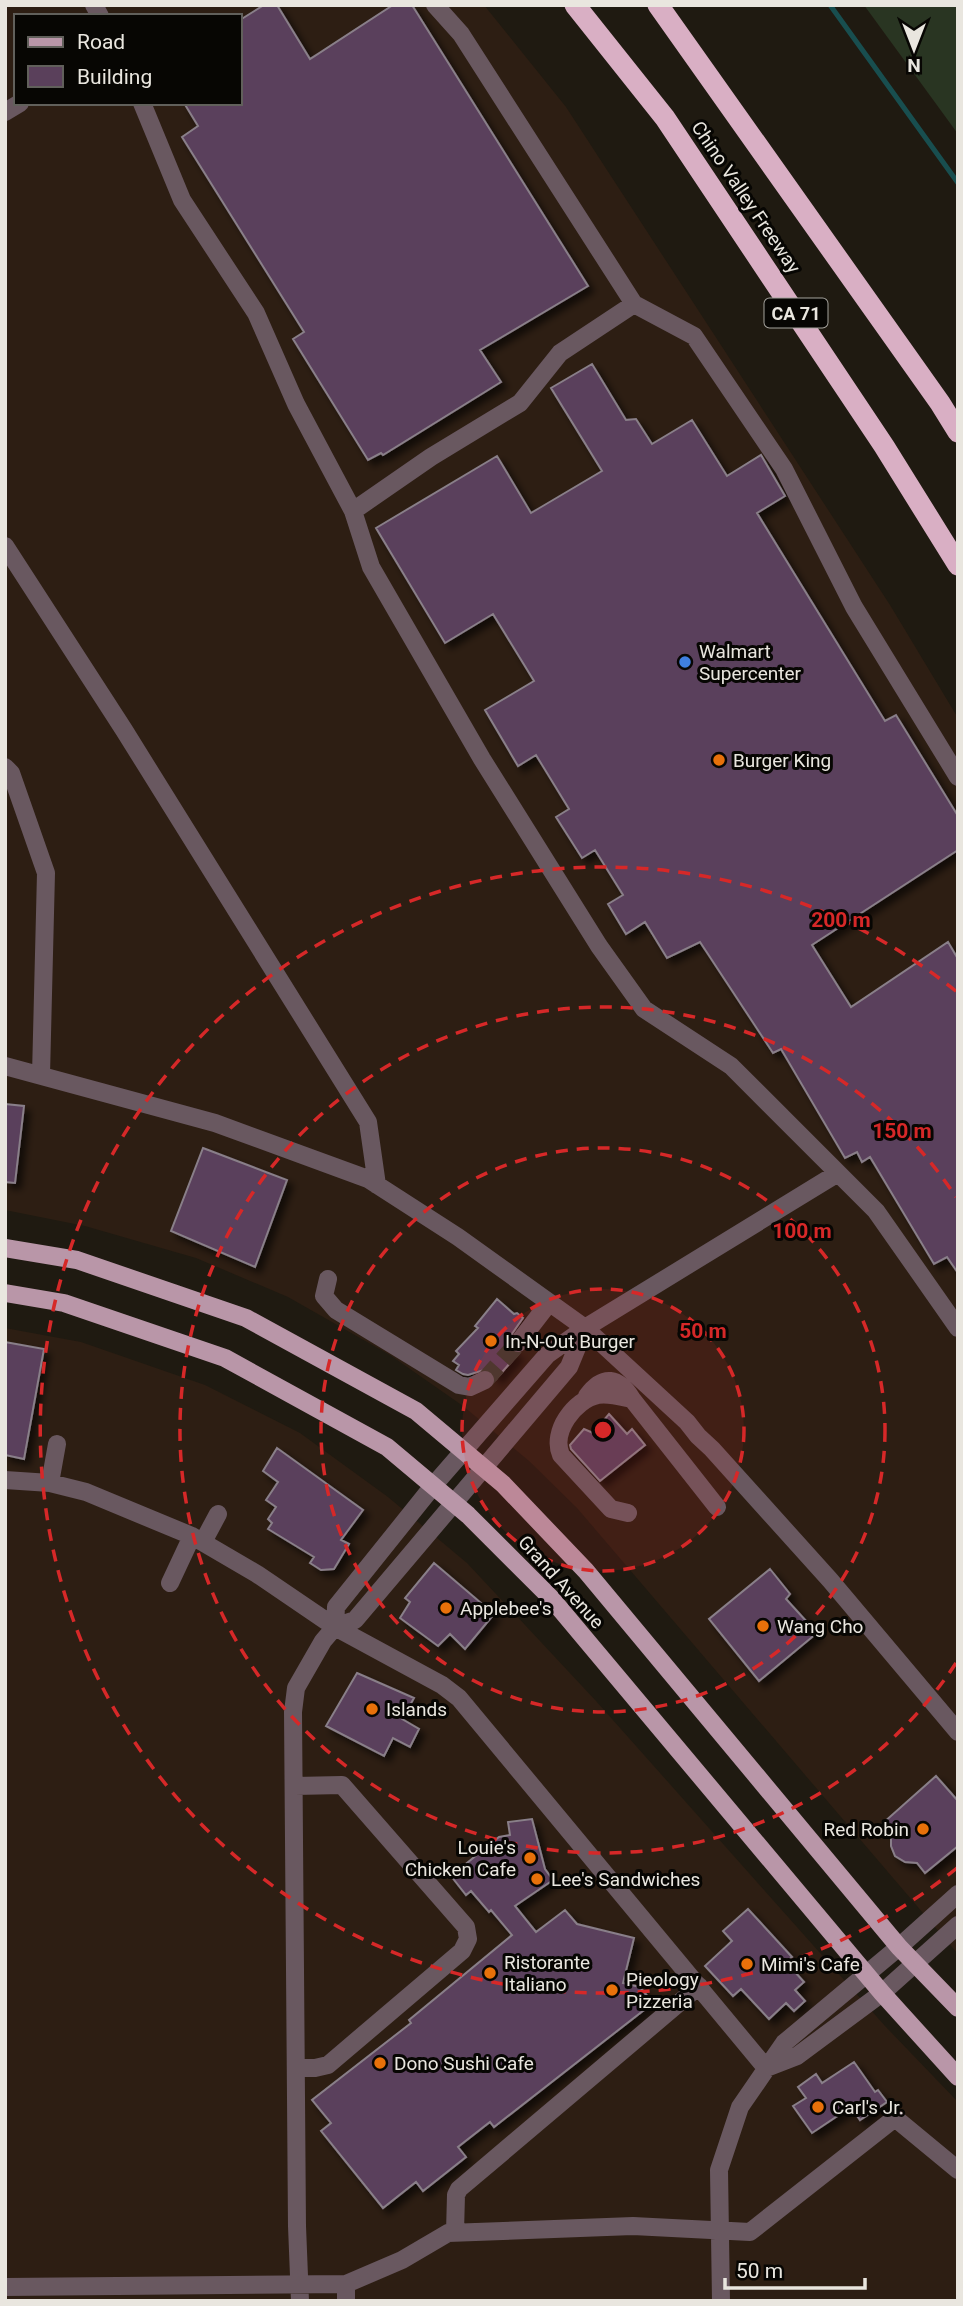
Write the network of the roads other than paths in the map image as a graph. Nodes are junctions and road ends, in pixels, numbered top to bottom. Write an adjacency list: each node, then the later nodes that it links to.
1 (435, 5): 5 (lane)
2 (575, 5): 9 (highway, Chino Valley Freeway / CA 71)
3 (658, 5): 6 (highway, Chino Valley Freeway)
4 (143, 105): 7 (lane)
5 (634, 304): 7 (lane); 11 (lane)
6 (958, 432)
7 (353, 511): 14 (lane)
8 (5, 546): 15 (lane)
9 (958, 565)
10 (5, 767): 13 (lane)
11 (958, 777)
12 (5, 1066): 13 (lane)
13 (41, 1075): 15 (lane)
14 (838, 1173): 20 (lane); 21 (lane)
15 (377, 1185): 19 (lane)
16 (5, 1248): 25 (main road, Grand Avenue)
17 (328, 1279): 23 (lane)
18 (5, 1293): 29 (main road, Grand Avenue)
19 (549, 1303): 20 (lane); 22 (lane)
20 (585, 1328): 25 (lane); 26 (lane); 37 (lane)
21 (958, 1328)
22 (518, 1343)
23 (485, 1380)
24 (57, 1444): 28 (lane)
25 (464, 1451): 26 (main road, Grand Avenue); 29 (lane)
26 (485, 1469): 30 (lane); 41 (main road, Grand Avenue)
27 (5, 1480): 28 (lane)
28 (50, 1483): 34 (lane)
29 (433, 1486): 30 (main road, Grand Avenue); 36 (lane)
30 (454, 1504): 36 (lane); 43 (main road, Grand Avenue)
31 (717, 1507): 32 (lane)
32 (628, 1513)
33 (218, 1514): 34 (lane)
34 (198, 1539): 35 (lane); 36 (lane)
35 (170, 1583)
36 (335, 1627): 38 (lane); 44 (lane)
37 (958, 1732)
38 (295, 1786): 47 (lane); 47 (lane)
39 (958, 1894): 41 (lane)
40 (958, 1925): 42 (lane)
41 (899, 1947): 42 (main road, Grand Avenue); 43 (lane)
42 (914, 1964): 45 (lane); 46 (main road, Grand Avenue)
43 (866, 1974): 45 (main road, Grand Avenue); 48 (lane)
44 (699, 1986): 48 (lane); 52 (lane)
45 (882, 1993): 48 (lane); 49 (main road, Grand Avenue)
46 (958, 2008)
47 (297, 2068): 55 (lane)
48 (766, 2068): 51 (lane)
49 (958, 2077)
50 (958, 2170): 51 (lane)
51 (721, 2230): 52 (lane); 56 (lane)
52 (455, 2232): 54 (lane)
53 (5, 2287): 55 (lane)
54 (346, 2292): 55 (lane)
55 (300, 2293)
56 (721, 2301)

